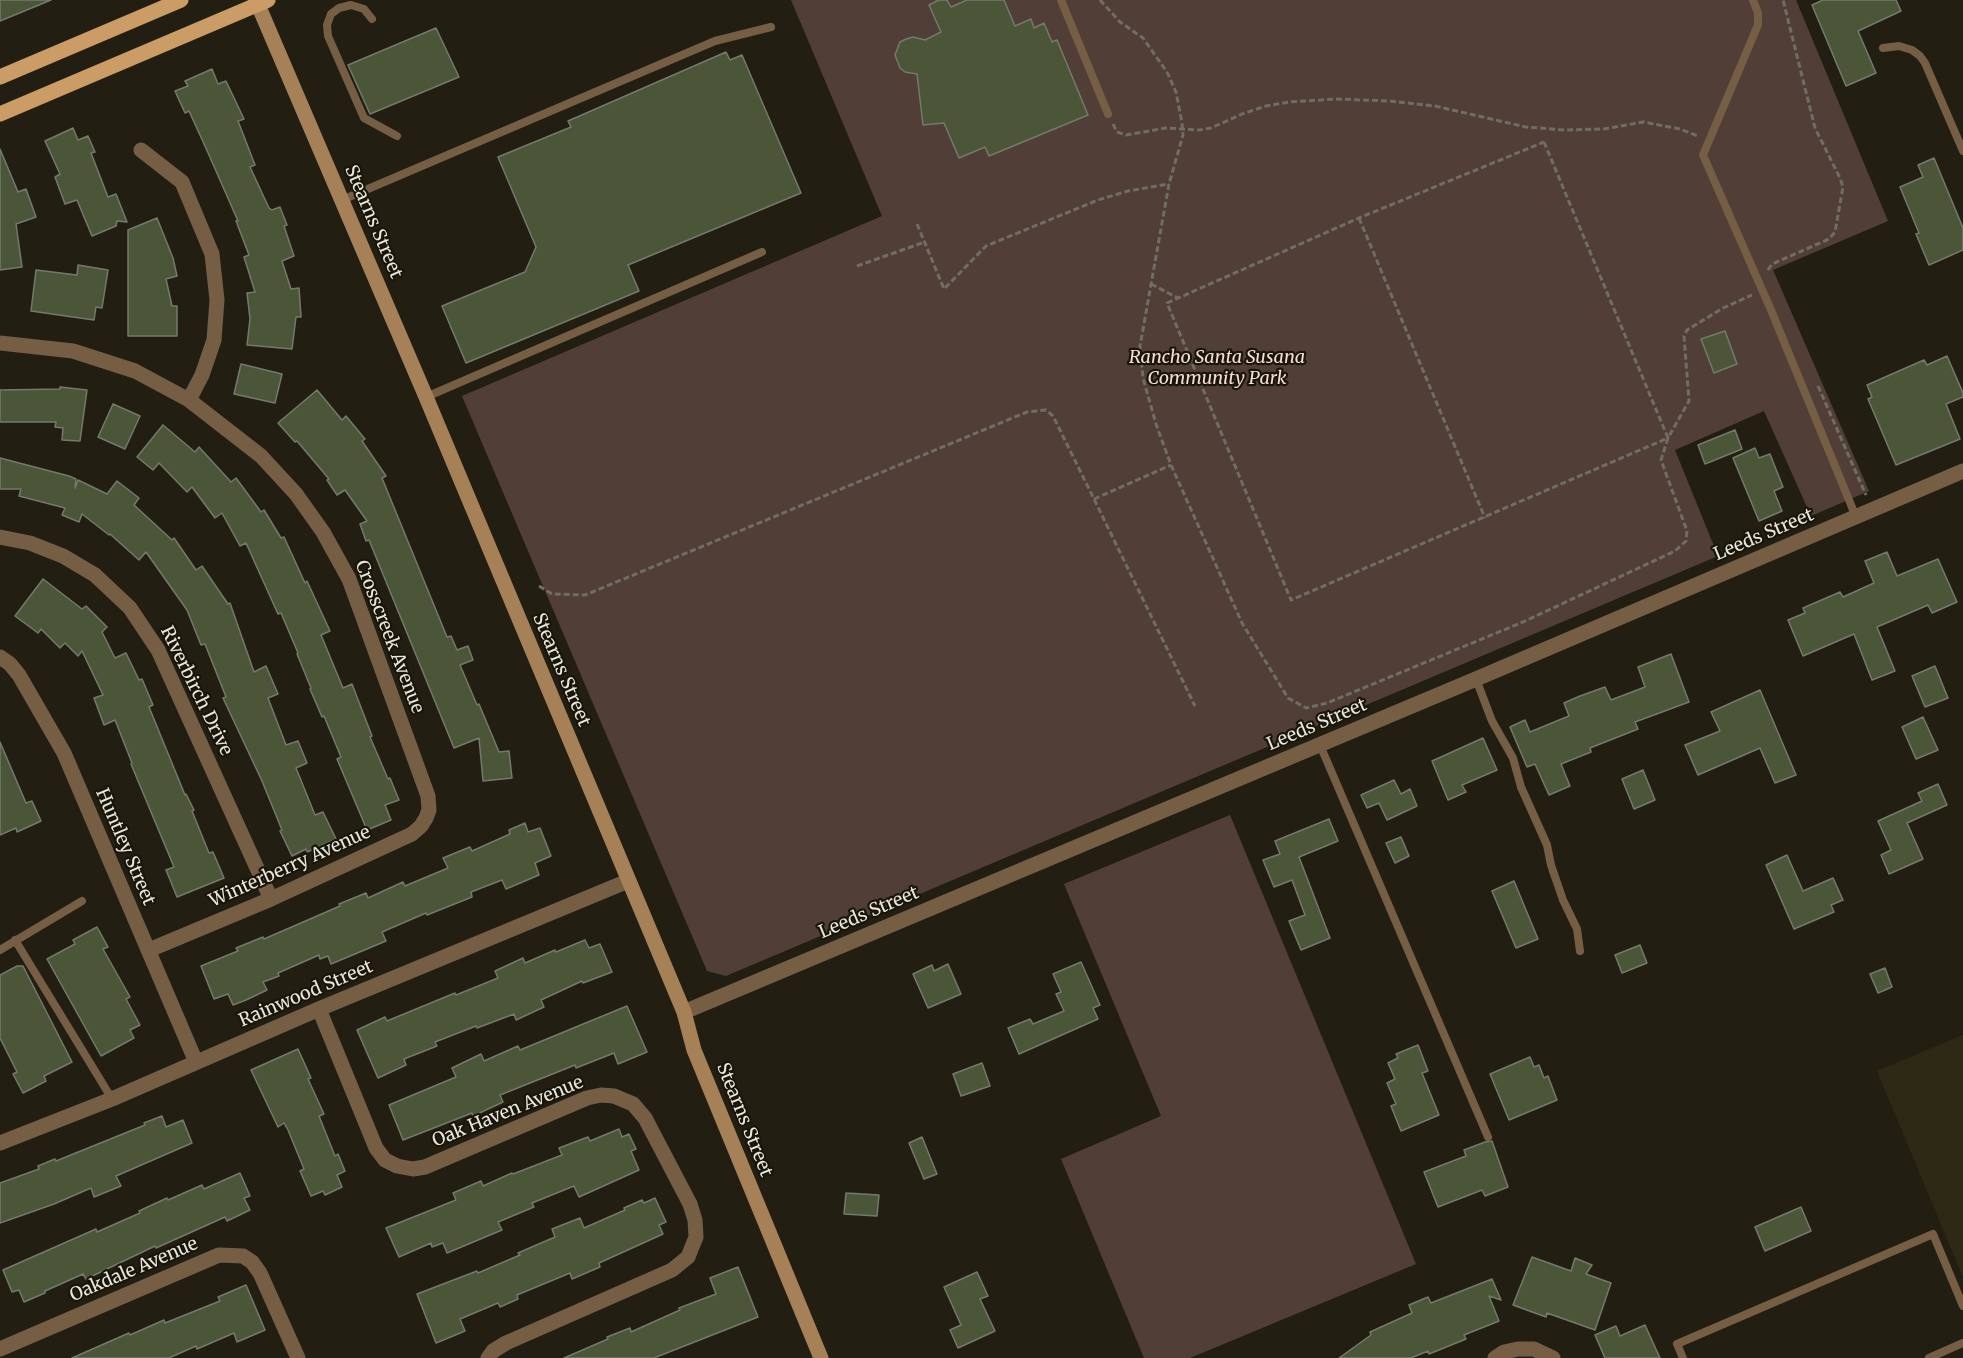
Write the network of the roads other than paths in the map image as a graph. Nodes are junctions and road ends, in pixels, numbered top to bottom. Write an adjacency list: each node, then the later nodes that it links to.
1 (180, 0): 8 (main road)
2 (1061, 0): 10 (lane)
3 (1753, 0): 20 (lane)
4 (260, 2): 9 (main road); 14 (main road, Stearns Street)
5 (372, 20): 11 (lane)
6 (771, 27): 14 (lane)
7 (1883, 48): 13 (lane)
8 (0, 77)
9 (0, 114)
10 (1108, 114)
11 (397, 136)
12 (141, 150): 18 (street)
13 (1963, 151)
14 (342, 200): 17 (main road, Stearns Street)
15 (762, 252): 17 (lane)
16 (0, 343): 18 (street, Crosscreek Avenue)
17 (426, 397): 26 (main road, Stearns Street)
18 (189, 400): 25 (street, Crosscreek Avenue)
19 (1963, 471): 20 (street, Leeds Street)
20 (1856, 517): 23 (street, Leeds Street)
21 (0, 537): 27 (street, Riverbirch Drive)
22 (0, 657): 31 (street, Huntley Street)
23 (1476, 679): 24 (street, Leeds Street); 32 (lane)
24 (1320, 745): 34 (street, Leeds Street); 37 (lane)
25 (429, 802): 27 (street, Winterberry Avenue)
26 (628, 881): 33 (street, Rainwood Street); 34 (main road, Stearns Street)
27 (271, 898): 31 (street, Winterberry Avenue)
28 (82, 901): 29 (lane)
29 (15, 940): 30 (lane); 36 (lane)
30 (0, 950)
31 (149, 950): 35 (street, Huntley Street)
32 (1580, 951)
33 (319, 1008): 35 (street, Rainwood Street); 43 (street, Oak Haven Avenue)
34 (684, 1012): 44 (main road, Stearns Street)
35 (196, 1062): 36 (street, Rainwood Street)
36 (112, 1099): 38 (street, Rainwood Street)
37 (1488, 1137)
38 (0, 1143)
39 (1963, 1306): 47 (lane)
40 (1963, 1344): 48 (lane)
41 (0, 1349): 42 (street, Oakdale Avenue)
42 (298, 1358)
43 (488, 1358)
44 (821, 1358)
45 (1495, 1358): 46 (street)
46 (1553, 1358)
47 (1683, 1358)
48 (1929, 1358)

